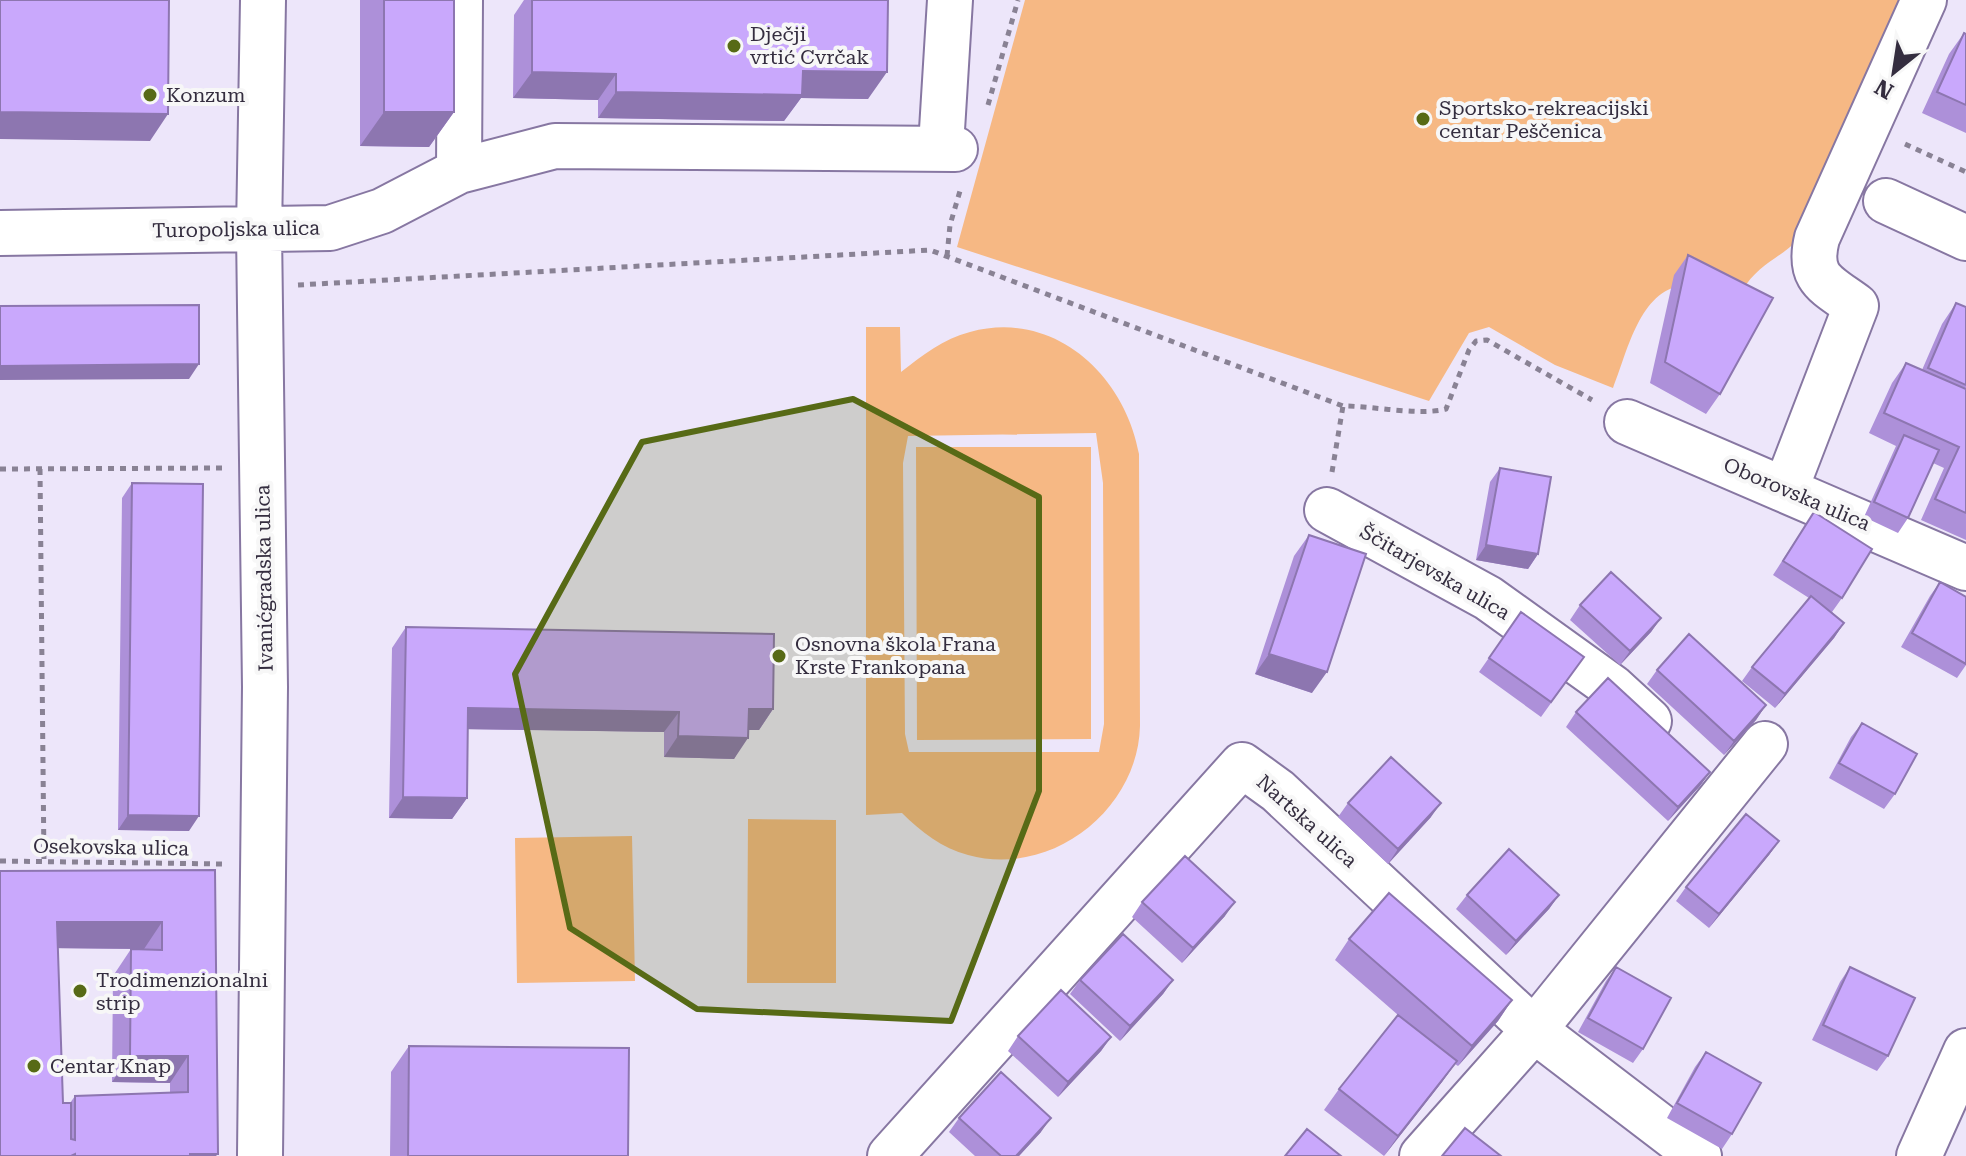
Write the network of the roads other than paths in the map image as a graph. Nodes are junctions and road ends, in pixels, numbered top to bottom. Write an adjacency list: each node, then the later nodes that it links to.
1 (263, 0): 7 (street, Ivanićgradska ulica)
2 (460, 0): 5 (street)
3 (950, 0): 5 (street, Turopoljska ulica)
4 (1924, 0): 11 (street)
5 (459, 171): 7 (street, Turopoljska ulica)
6 (1886, 201): 9 (street)
7 (259, 231): 8 (street, Turopoljska ulica); 18 (street, Ivanićgradska ulica)
8 (0, 233)
9 (1966, 238)
10 (1627, 422): 11 (street, Oborovska ulica)
11 (1786, 488): 13 (street, Oborovska ulica)
12 (1327, 510): 15 (street, Ščitarjevska ulica)
13 (1966, 568)
14 (1765, 744): 15 (street)
15 (1702, 770): 16 (street)
16 (1534, 1030): 19 (street, Nartska ulica); 20 (street); 21 (street, Nartska ulica)
17 (1966, 1051): 22 (street)
18 (260, 1156)
19 (890, 1156)
20 (1422, 1156)
21 (1699, 1156)
22 (1919, 1156)

